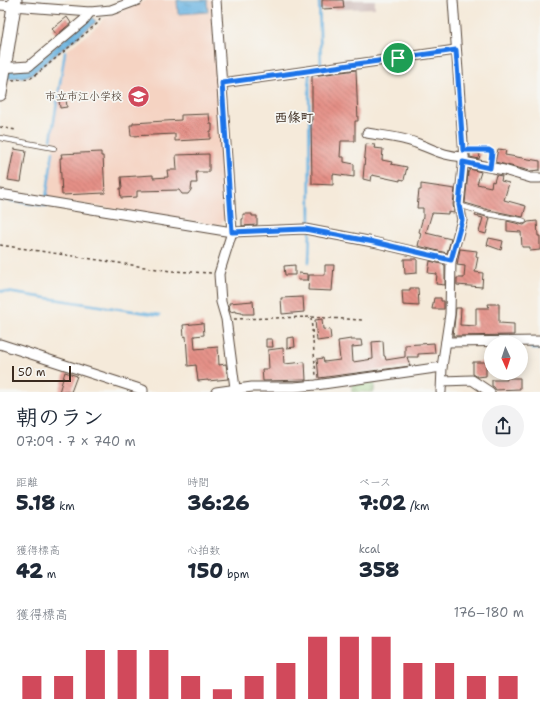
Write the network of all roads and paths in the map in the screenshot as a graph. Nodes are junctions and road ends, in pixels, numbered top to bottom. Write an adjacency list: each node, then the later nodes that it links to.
1 (138, 0): 6 (street)
2 (216, 0): 9 (street)
3 (453, 0): 7 (street)
4 (14, 3): 5 (street); 6 (street); 8 (main road)
5 (0, 4)
6 (90, 12): 8 (street)
7 (456, 50): 9 (street); 16 (street)
8 (2, 71): 10 (main road)
9 (222, 83): 22 (street)
10 (0, 94)
11 (1, 128): 12 (path)
12 (16, 130)
13 (367, 133): 16 (street)
14 (0, 138): 15 (lane)
15 (54, 148)
16 (464, 157): 17 (street); 17 (path); 20 (street)
17 (490, 168): 18 (street)
18 (540, 178)
19 (0, 194): 22 (street)
20 (459, 205): 21 (lane); 24 (street)
21 (524, 222)
22 (232, 232): 24 (street); 25 (street)
23 (0, 245): 25 (path)
24 (451, 260): 30 (street)
25 (219, 274): 27 (street)
26 (311, 317): 27 (path); 28 (path); 34 (path)
27 (226, 319): 35 (street)
28 (362, 320)
29 (540, 341): 30 (street)
30 (446, 342): 32 (street)
31 (0, 344): 38 (street)
32 (442, 368): 33 (street); 34 (street)
33 (442, 381): 40 (street); 41 (street)
34 (316, 385): 36 (street)
35 (235, 388): 37 (street); 39 (street)
36 (294, 389): 37 (street)
37 (252, 390)
38 (143, 392)
39 (221, 392)
40 (441, 392)
41 (490, 392)

